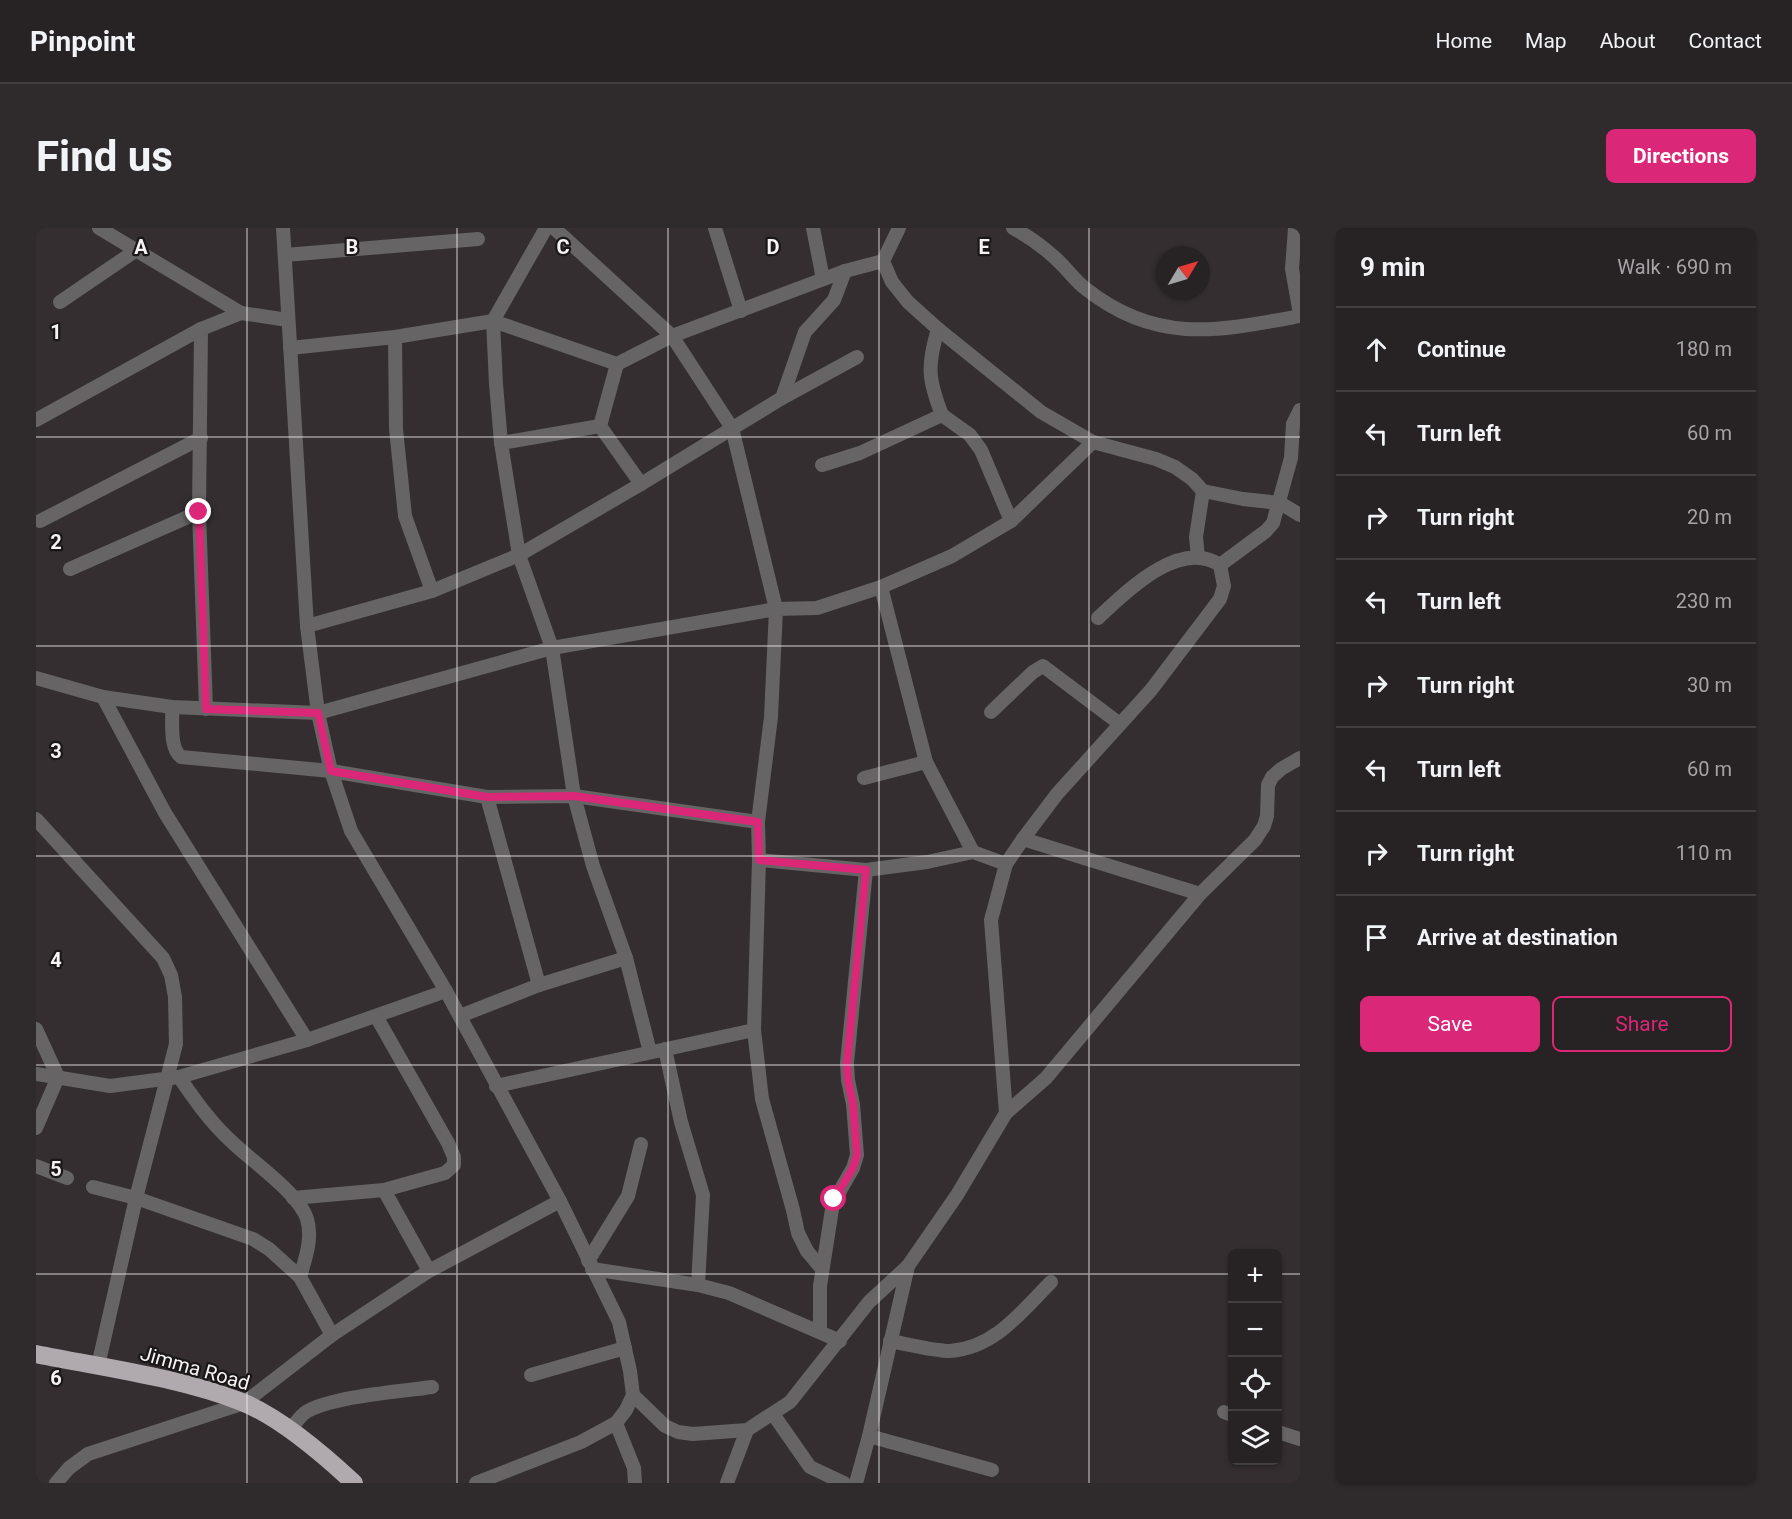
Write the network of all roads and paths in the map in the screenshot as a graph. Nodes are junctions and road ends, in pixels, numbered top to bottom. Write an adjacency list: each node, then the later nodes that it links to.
1 (99, 228): 11 (street)
2 (283, 228): 12 (street)
3 (546, 228): 21 (street)
4 (554, 228): 24 (street)
5 (715, 228): 17 (street)
6 (813, 228): 15 (street)
7 (899, 228): 13 (street)
8 (1013, 228): 19 (street)
9 (1295, 228): 19 (street)
10 (478, 239): 12 (street)
11 (135, 251): 16 (street); 18 (street)
12 (285, 255): 20 (street)
13 (883, 261): 14 (street); 23 (street)
14 (845, 271): 15 (street); 29 (street)
15 (823, 279): 17 (street)
16 (60, 302)
17 (741, 311): 24 (street)
18 (241, 313): 20 (street); 22 (street)
19 (1300, 315)
20 (288, 320): 26 (street)
21 (494, 321): 25 (street); 28 (street); 37 (street)
22 (201, 329): 32 (street); 35 (street)
23 (938, 329): 31 (street); 36 (street)
24 (672, 336): 28 (street); 34 (street)
25 (395, 337): 26 (street); 51 (street)
26 (290, 348): 54 (street)
27 (857, 357): 29 (street)
28 (617, 364): 33 (street)
29 (782, 398): 34 (street)
30 (1300, 410): 41 (street)
31 (942, 415): 38 (street); 45 (street)
32 (36, 420)
33 (600, 426): 37 (street); 39 (street)
34 (732, 428): 39 (street); 52 (street)
35 (201, 438): 42 (street); 44 (street)
36 (1093, 442): 40 (street); 45 (street)
37 (501, 443): 46 (street)
38 (822, 465)
39 (641, 484): 46 (street)
40 (1203, 491): 41 (street); 47 (street)
41 (1280, 503): 43 (street); 48 (street)
42 (199, 512): 49 (street); 59 (street)
43 (1300, 515)
44 (40, 521)
45 (1011, 521): 50 (street)
46 (519, 555): 51 (street); 55 (street)
47 (1198, 557): 48 (street); 53 (street)
48 (1220, 565): 62 (street)
49 (69, 569)
50 (881, 587): 52 (street); 64 (street)
51 (432, 591): 54 (street)
52 (776, 609): 55 (street); 70 (street)
53 (1098, 618)
54 (307, 626): 61 (street)
55 (552, 648): 61 (street); 67 (street)
56 (36, 678): 57 (street)
57 (103, 697): 58 (street); 84 (street)
58 (172, 707): 59 (street); 65 (street)
59 (206, 709): 61 (street)
60 (991, 712): 62 (street)
61 (318, 713): 65 (street)
62 (1120, 724): 71 (street)
63 (1300, 758): 76 (street)
64 (926, 762): 66 (street); 72 (street)
65 (331, 771): 68 (street); 79 (street)
66 (864, 778)
67 (574, 796): 68 (street); 70 (street); 77 (street)
68 (487, 797): 78 (street)
69 (36, 819): 89 (street)
70 (758, 822): 73 (street)
71 (1023, 838): 74 (street); 76 (street)
72 (973, 852): 74 (street); 75 (street)
73 (759, 860): 75 (street); 83 (street)
74 (1006, 864): 91 (street)
75 (866, 870): 103 (street)
76 (1200, 894): 91 (street)
77 (626, 958): 78 (street); 86 (street)
78 (539, 985): 81 (street)
79 (446, 991): 80 (street); 81 (street)
80 (376, 1016): 84 (street); 97 (street)
81 (460, 1016): 90 (street)
82 (36, 1029): 88 (street)
83 (754, 1030): 85 (street); 103 (street)
84 (307, 1040): 89 (street)
85 (665, 1049): 86 (street); 107 (street)
86 (650, 1052): 90 (street)
87 (36, 1074): 88 (street)
88 (58, 1077): 89 (street); 92 (street)
89 (173, 1078): 98 (street); 99 (street)
90 (496, 1086): 100 (street)
91 (1006, 1113): 102 (street)
92 (36, 1128)
93 (641, 1144): 101 (street)
94 (36, 1166): 95 (street)
95 (68, 1178)
96 (93, 1187): 98 (street)
97 (384, 1190): 99 (street); 104 (street)
98 (136, 1198): 105 (street); 114 (street)
99 (293, 1198): 105 (street)
100 (560, 1201): 101 (street); 104 (street)
101 (590, 1265): 107 (street); 112 (street)
102 (908, 1266): 110 (street); 111 (street)
103 (822, 1269): 108 (street)
104 (429, 1271): 109 (street)
105 (300, 1277): 109 (street)
106 (1051, 1282): 111 (street)
107 (698, 1285): 108 (street)
108 (820, 1332): 110 (street)
109 (332, 1335): 118 (street)
110 (840, 1341): 119 (street)
111 (890, 1341): 124 (street)
112 (625, 1348): 115 (street); 117 (street)
113 (36, 1354): 114 (highway, Jimma Road)
114 (98, 1366): 118 (highway, Jimma Road)
115 (531, 1375)
116 (432, 1387): 121 (street)
117 (633, 1395): 120 (street); 122 (street)
118 (244, 1403): 121 (highway, Jimma Road); 127 (street)
119 (773, 1414): 122 (street); 132 (street)
120 (616, 1423): 129 (street); 130 (street)
121 (290, 1430): 128 (highway, Jimma Road)
122 (747, 1430): 131 (street)
123 (1282, 1433): 125 (street)
124 (869, 1436): 126 (street); 133 (street)
125 (1300, 1439)
126 (993, 1470)
127 (56, 1483)
128 (354, 1483)
129 (476, 1483)
130 (635, 1483)
131 (727, 1483)
132 (844, 1483)
133 (856, 1483)

